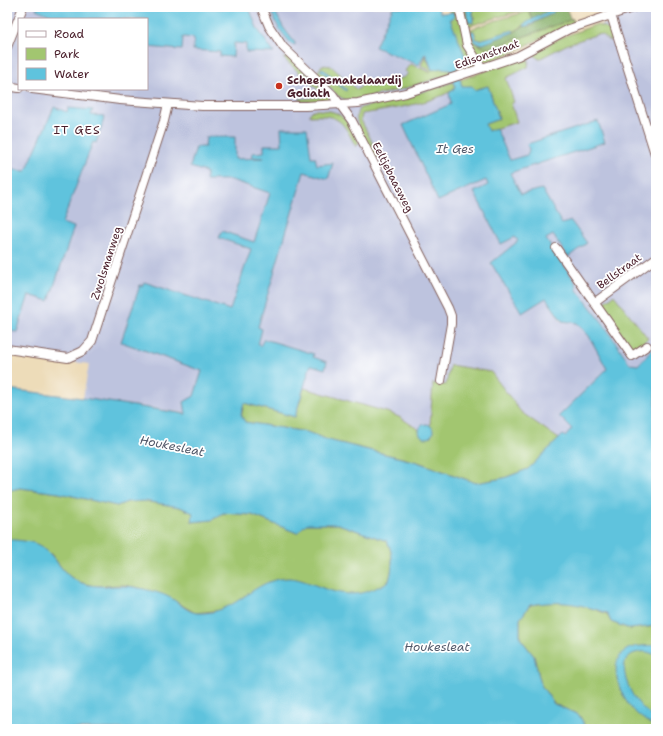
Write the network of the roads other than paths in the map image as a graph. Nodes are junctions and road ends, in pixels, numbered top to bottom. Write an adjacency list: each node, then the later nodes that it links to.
1 (23, 7): 6 (street)
2 (261, 7): 14 (street, Eeltjebaasweg)
3 (459, 7): 9 (street)
4 (635, 7): 5 (street, Edisonstraat)
5 (611, 15): 9 (street, Edisonstraat); 15 (street)
6 (19, 18)
7 (18, 20): 8 (street)
8 (7, 47)
9 (482, 68): 14 (street, Edisonstraat)
10 (7, 86): 11 (street)
11 (18, 88)
12 (41, 90): 13 (street, Edisonstraat)
13 (168, 104): 14 (street, Edisonstraat); 20 (street, Zwolsmanweg)
14 (342, 104): 21 (street, Eeltjebaasweg)
15 (656, 157)
16 (556, 248): 18 (street, Bellstraat)
17 (656, 258): 18 (street, Bellstraat)
18 (594, 303): 19 (street, Bellstraat)
19 (647, 346)
20 (7, 349)
21 (441, 382)

